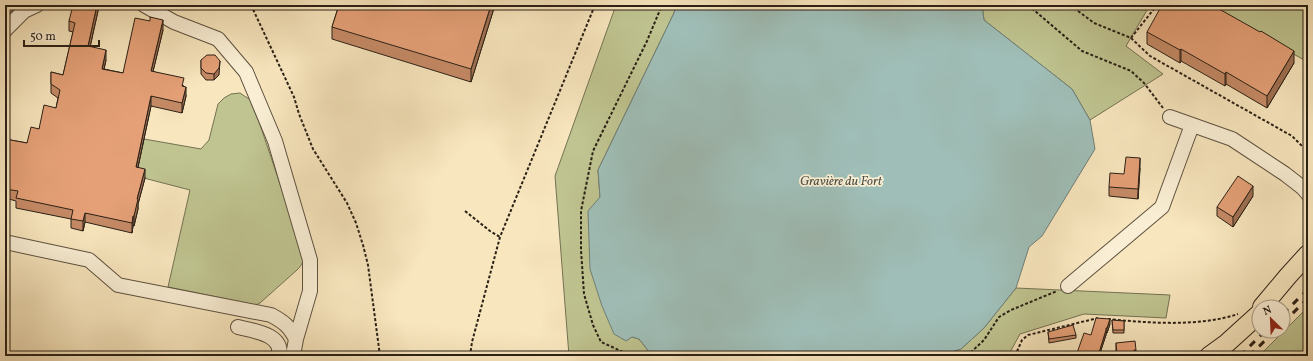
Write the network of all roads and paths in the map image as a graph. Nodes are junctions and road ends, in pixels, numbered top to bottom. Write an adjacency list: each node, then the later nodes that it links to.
1 (38, 5): 9 (lane)
2 (144, 5): 27 (lane)
3 (251, 5): 30 (path)
4 (595, 5): 16 (path)
5 (662, 5): 32 (path)
6 (1028, 5): 11 (path)
7 (1070, 5): 10 (path)
8 (1157, 5): 10 (path)
9 (5, 30)
10 (1131, 38): 13 (path)
11 (1170, 117): 12 (lane)
12 (1192, 125): 14 (lane); 20 (lane)
13 (1308, 152)
14 (1306, 191)
15 (465, 211): 16 (path)
16 (500, 237): 31 (path)
17 (5, 242): 27 (lane)
18 (1308, 254): 21 (main road)
19 (1308, 266): 22 (main road)
20 (1068, 286): 33 (path)
21 (1269, 299)
22 (1274, 299)
23 (1251, 316): 25 (path); 35 (main road)
24 (1098, 318): 34 (path)
25 (1106, 319)
26 (238, 327): 28 (lane)
27 (296, 339): 29 (lane)
28 (279, 356)
29 (293, 356)
30 (380, 356)
31 (470, 356)
32 (632, 356)
33 (967, 356)
34 (1015, 356)
35 (1210, 356)

